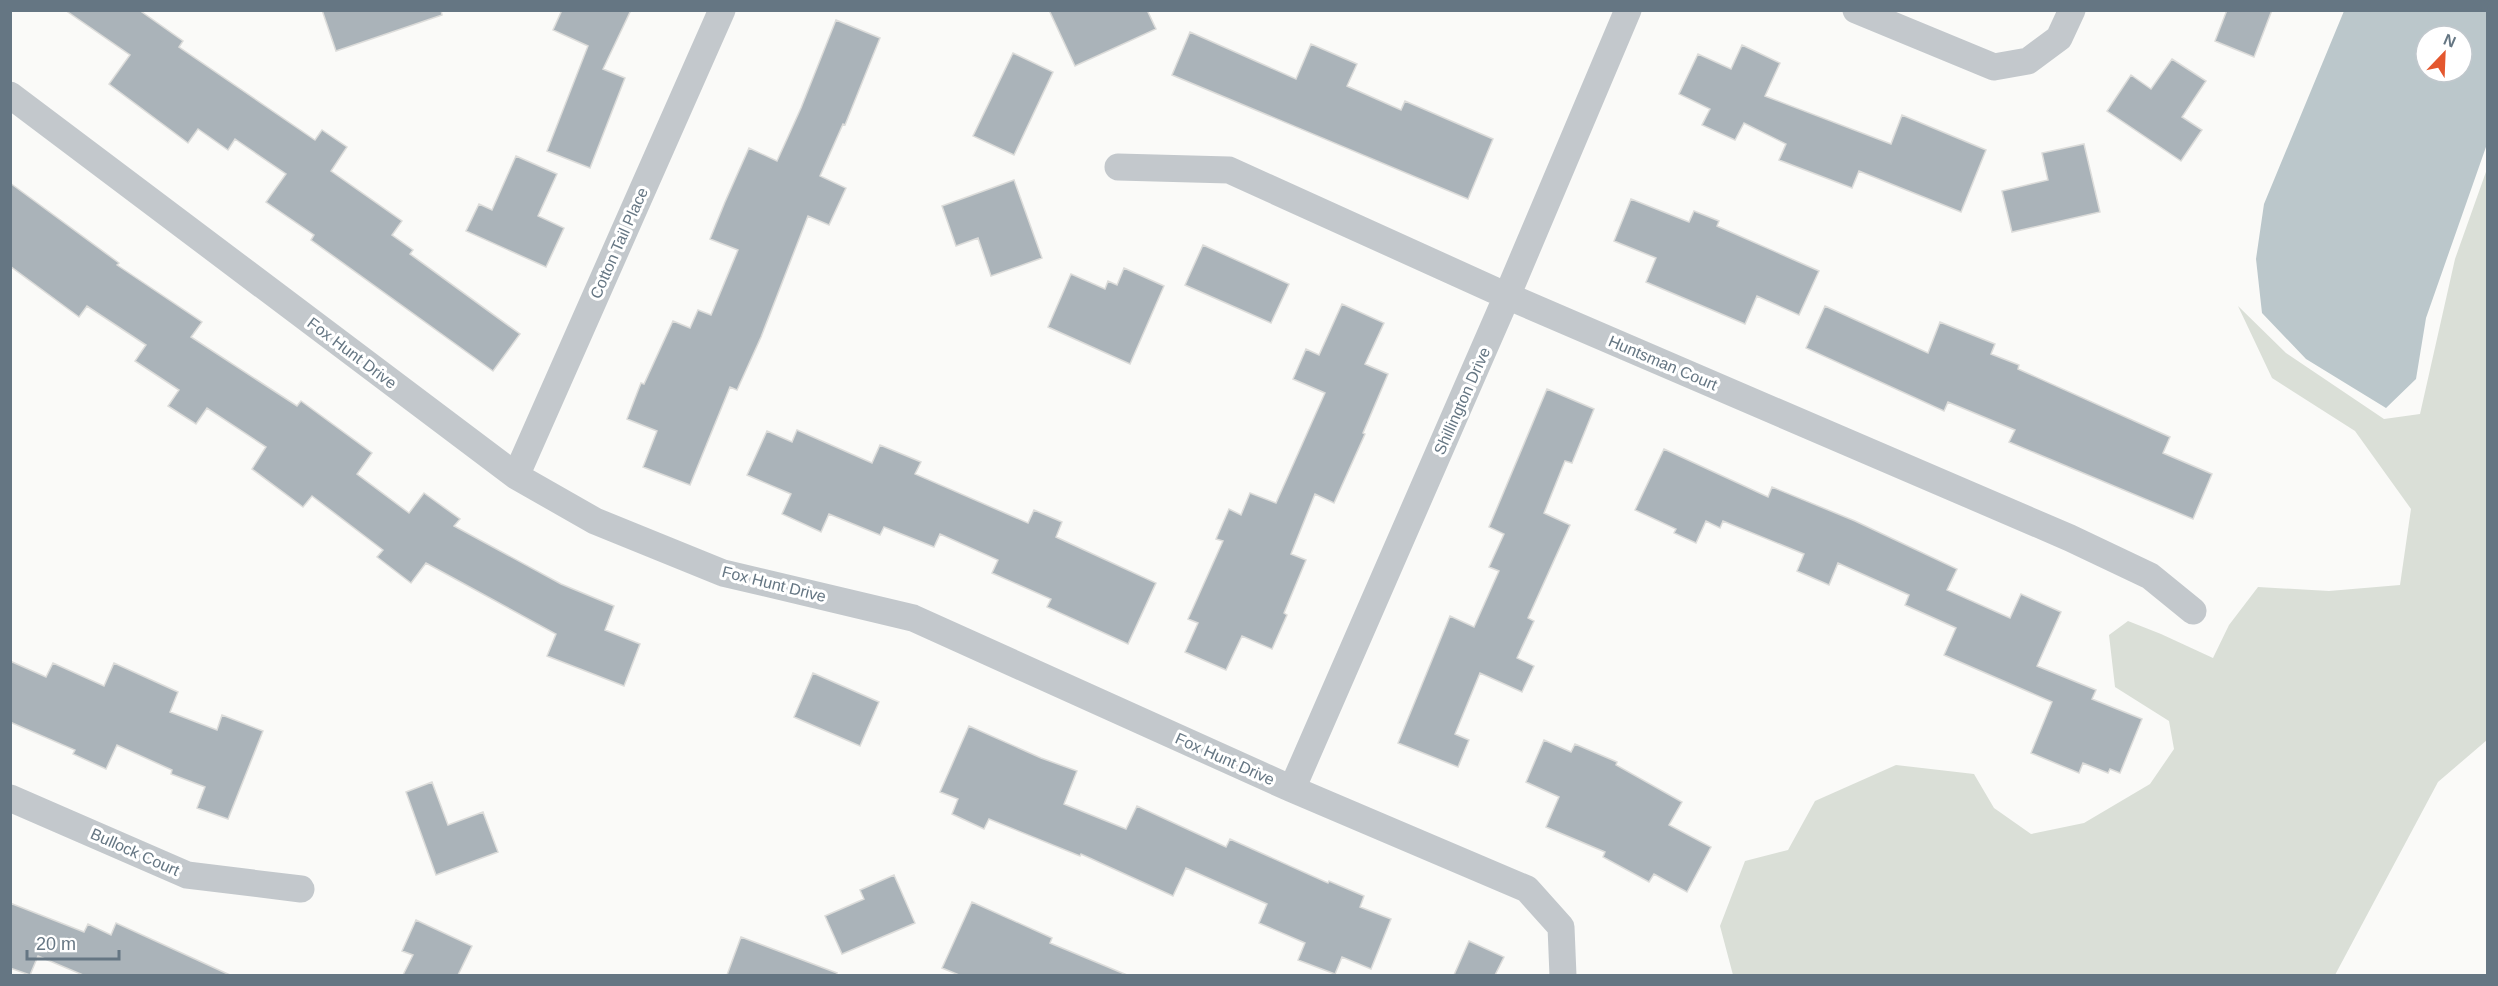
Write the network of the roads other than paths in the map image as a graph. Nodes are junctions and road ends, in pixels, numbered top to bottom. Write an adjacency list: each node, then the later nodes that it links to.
1 (722, 10): 8 (street, Cotton Tail Place)
2 (1628, 10): 7 (street, Shillington Drive)
3 (1856, 10): 4 (street)
4 (2072, 10)
5 (10, 94): 8 (street, Fox Hunt Drive)
6 (1118, 167): 7 (street, Huntsman Court)
7 (1507, 296): 9 (street, Huntsman Court); 10 (street, Shillington Drive)
8 (516, 476): 10 (street, Fox Hunt Drive)
9 (2193, 611)
10 (1292, 789): 13 (street, Fox Hunt Drive)
11 (10, 798): 12 (street, Bullock Court)
12 (301, 889)
13 (1563, 975)

